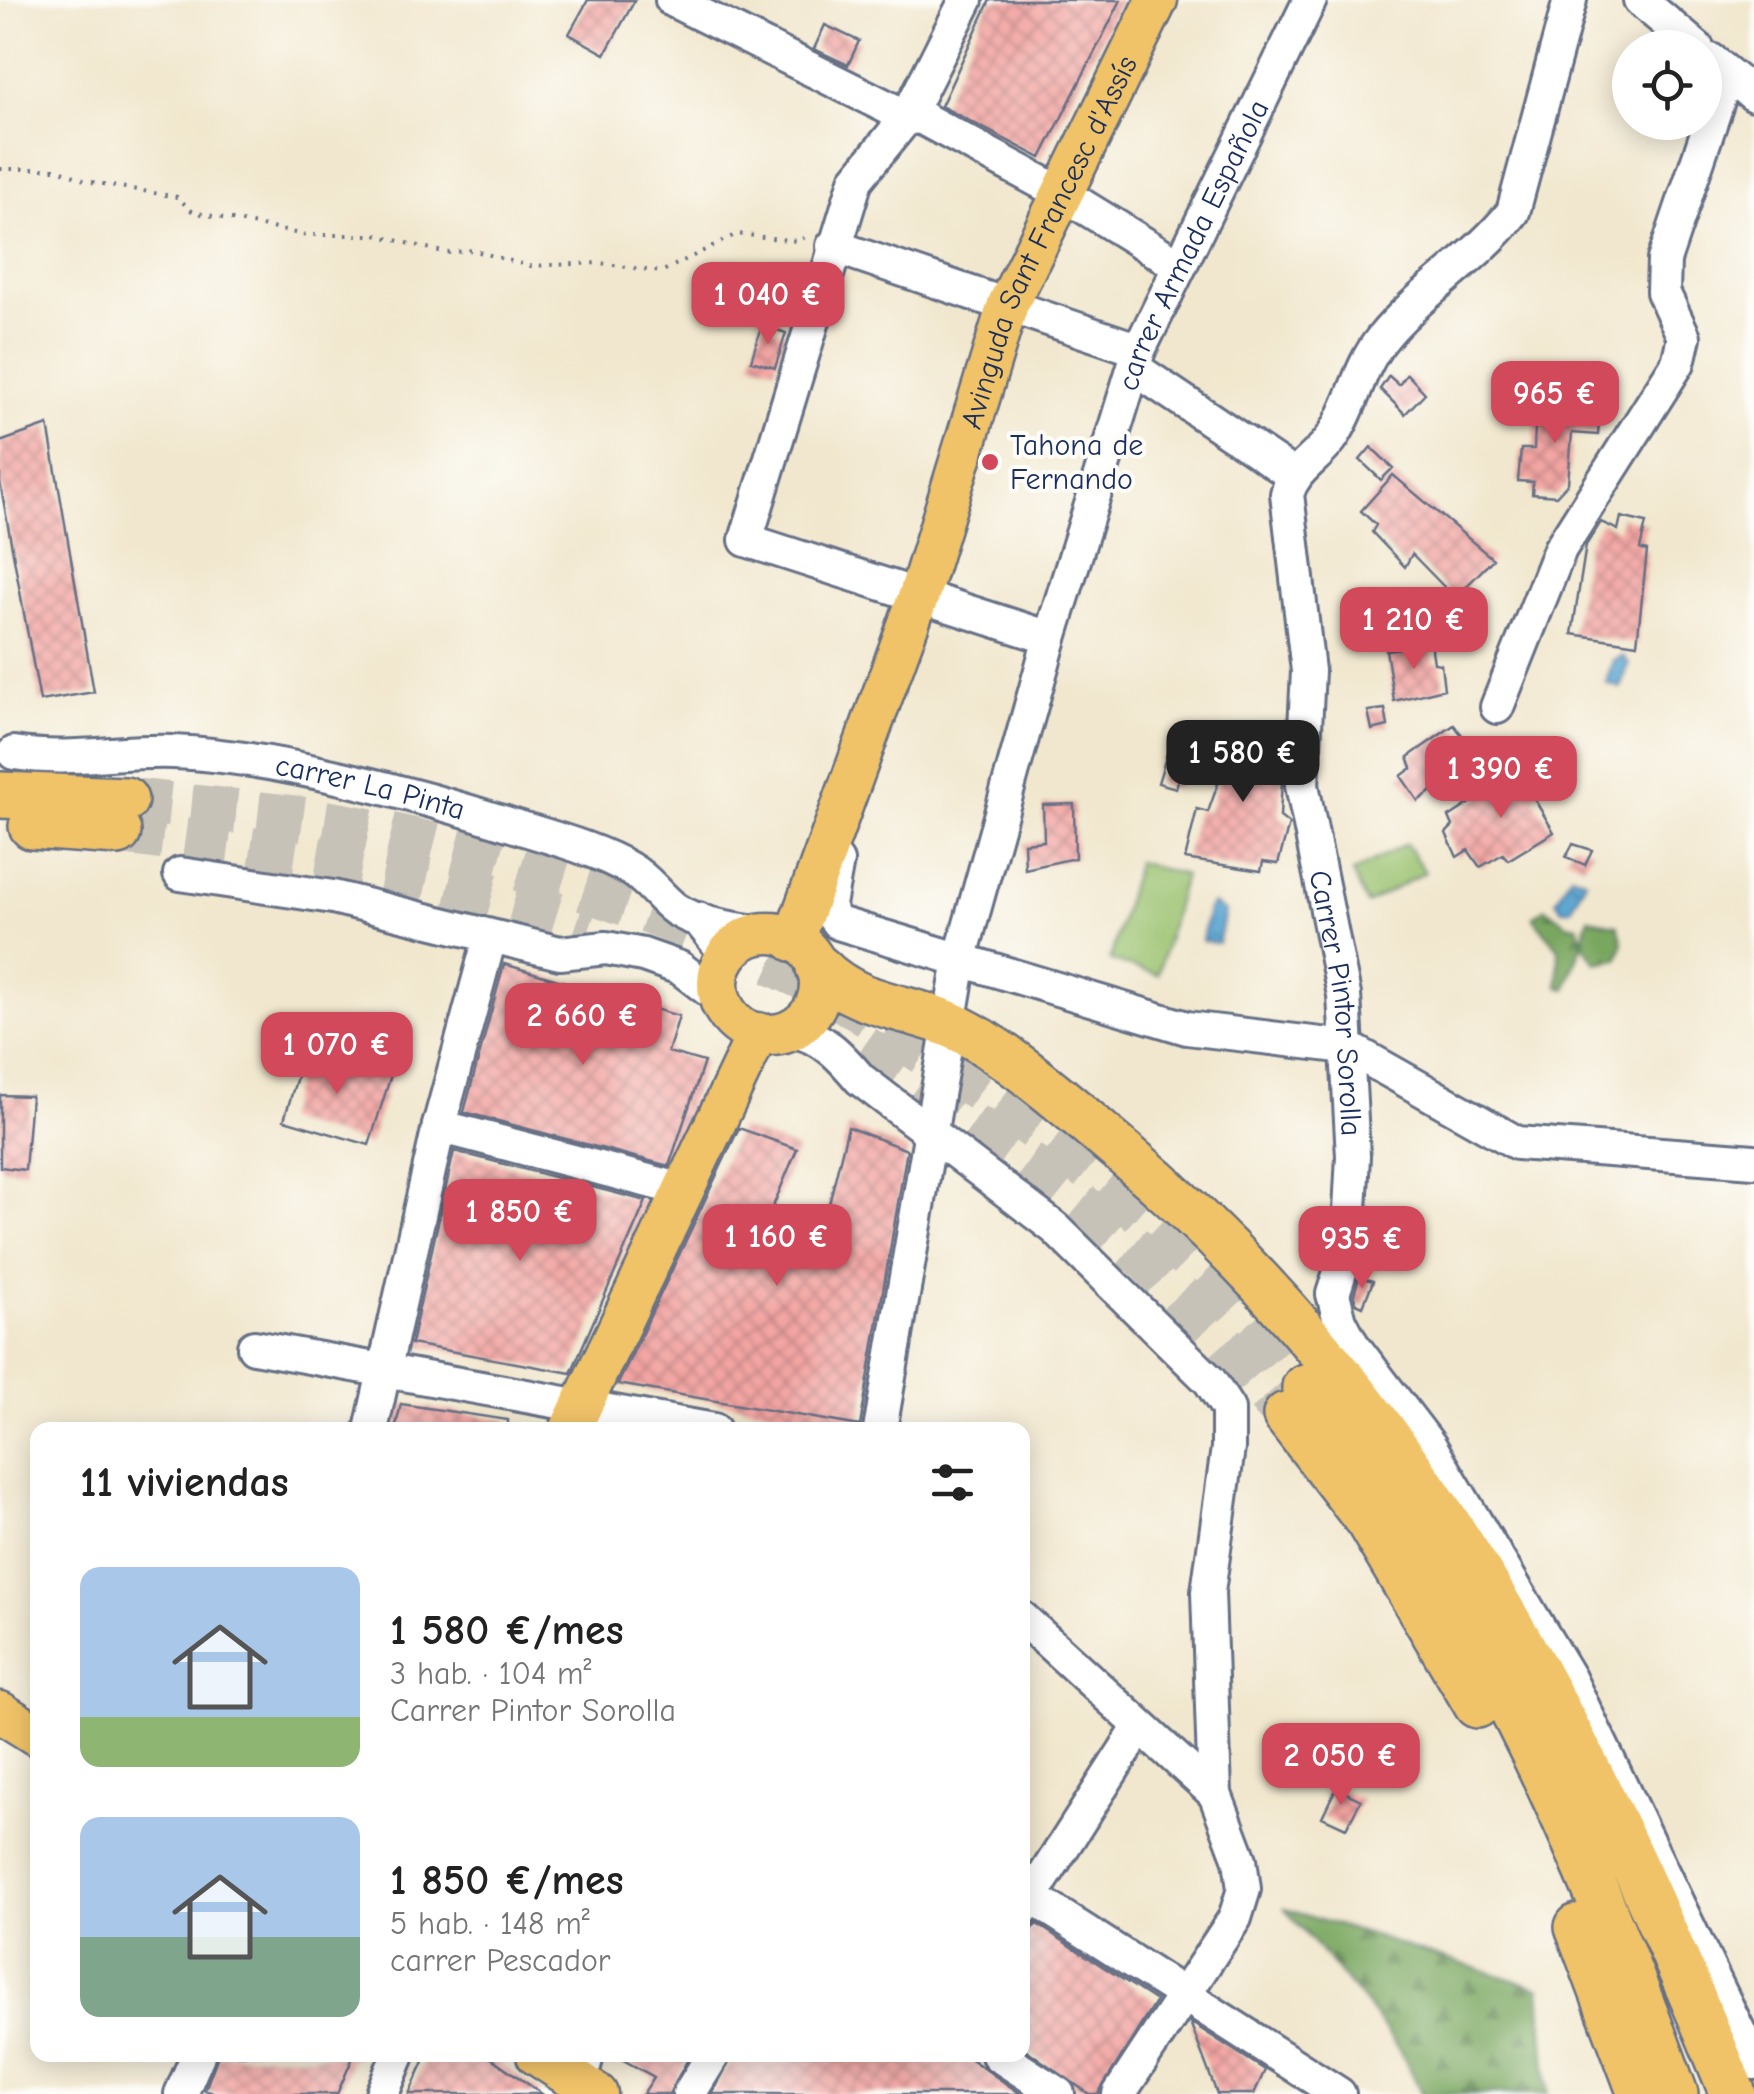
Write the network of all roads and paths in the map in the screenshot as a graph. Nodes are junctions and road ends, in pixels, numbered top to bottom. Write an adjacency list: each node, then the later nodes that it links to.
1 (672, 0): 10 (street)
2 (966, 0): 10 (street)
3 (1157, 0): 13 (main road, Avinguda Sant Francesc d'Assís)
4 (1310, 0): 15 (street, carrer Armada Española)
5 (1570, 0): 18 (street)
6 (1640, 0): 7 (street)
7 (1676, 30)
8 (1722, 69): 9 (street)
9 (1754, 95)
10 (907, 117): 13 (street); 14 (street)
11 (1696, 140): 21 (street)
12 (0, 170): 14 (path)
13 (1063, 194): 15 (street); 16 (main road, Avinguda Sant Francesc d'Assís)
14 (838, 233): 16 (street); 19 (street)
15 (1180, 266): 17 (street, carrer Armada Española)
16 (1008, 304): 17 (street); 19 (main road, Avinguda Sant Francesc d'Assís)
17 (1137, 359): 18 (street); 20 (street, carrer Armada Española)
18 (1293, 475): 33 (street, Carrer Pintor Sorolla)
19 (919, 595): 20 (street); 23 (main road, Avinguda Sant Francesc d'Assís)
20 (1050, 638): 29 (street, carrer Armada Española)
21 (1497, 706)
22 (14, 753): 28 (street, carrer La Pinta)
23 (862, 754): 28 (main road, Avinguda Sant Francesc d'Assís); 29 (street)
24 (0, 795): 25 (highway)
25 (0, 825)
26 (180, 874): 27 (street)
27 (490, 938): 30 (street); 34 (street)
28 (774, 949): 30 (main road); 31 (highway); 32 (main road)
29 (960, 960): 31 (street, carrer Armada Española); 33 (street)
30 (723, 1000): 32 (main road)
31 (949, 1024): 35 (street, carrer Armada Española); 67 (highway)
32 (775, 1031): 35 (street); 37 (main road)
33 (1347, 1046): 36 (street); 57 (street, Carrer Pintor Sorolla)
34 (439, 1126): 37 (street); 39 (street)
35 (932, 1129): 43 (street, carrer Armada Española); 48 (street)
36 (1754, 1160)
37 (683, 1190): 40 (main road)
38 (254, 1346): 39 (street)
39 (385, 1370): 40 (street); 41 (street)
40 (574, 1418): 42 (street)
41 (373, 1422)
42 (621, 1422)
43 (881, 1422)
44 (1030, 1625): 48 (street)
45 (0, 1712): 46 (main road)
46 (30, 1731)
47 (1132, 1739): 49 (street)
48 (1215, 1794): 51 (street)
49 (1030, 1892)
50 (1030, 1903): 51 (street)
51 (1181, 1993): 63 (street); 64 (street)
52 (195, 2062): 59 (street)
53 (395, 2062): 60 (street)
54 (550, 2062): 58 (main road)
55 (708, 2062): 61 (street)
56 (1009, 2062): 62 (street)
57 (1754, 2063)
58 (586, 2082)
59 (182, 2094)
60 (382, 2094)
61 (689, 2094)
62 (1058, 2094)
63 (1119, 2094)
64 (1338, 2094)
65 (1641, 2094): 66 (highway)
66 (1674, 2094)
67 (1733, 2094)

